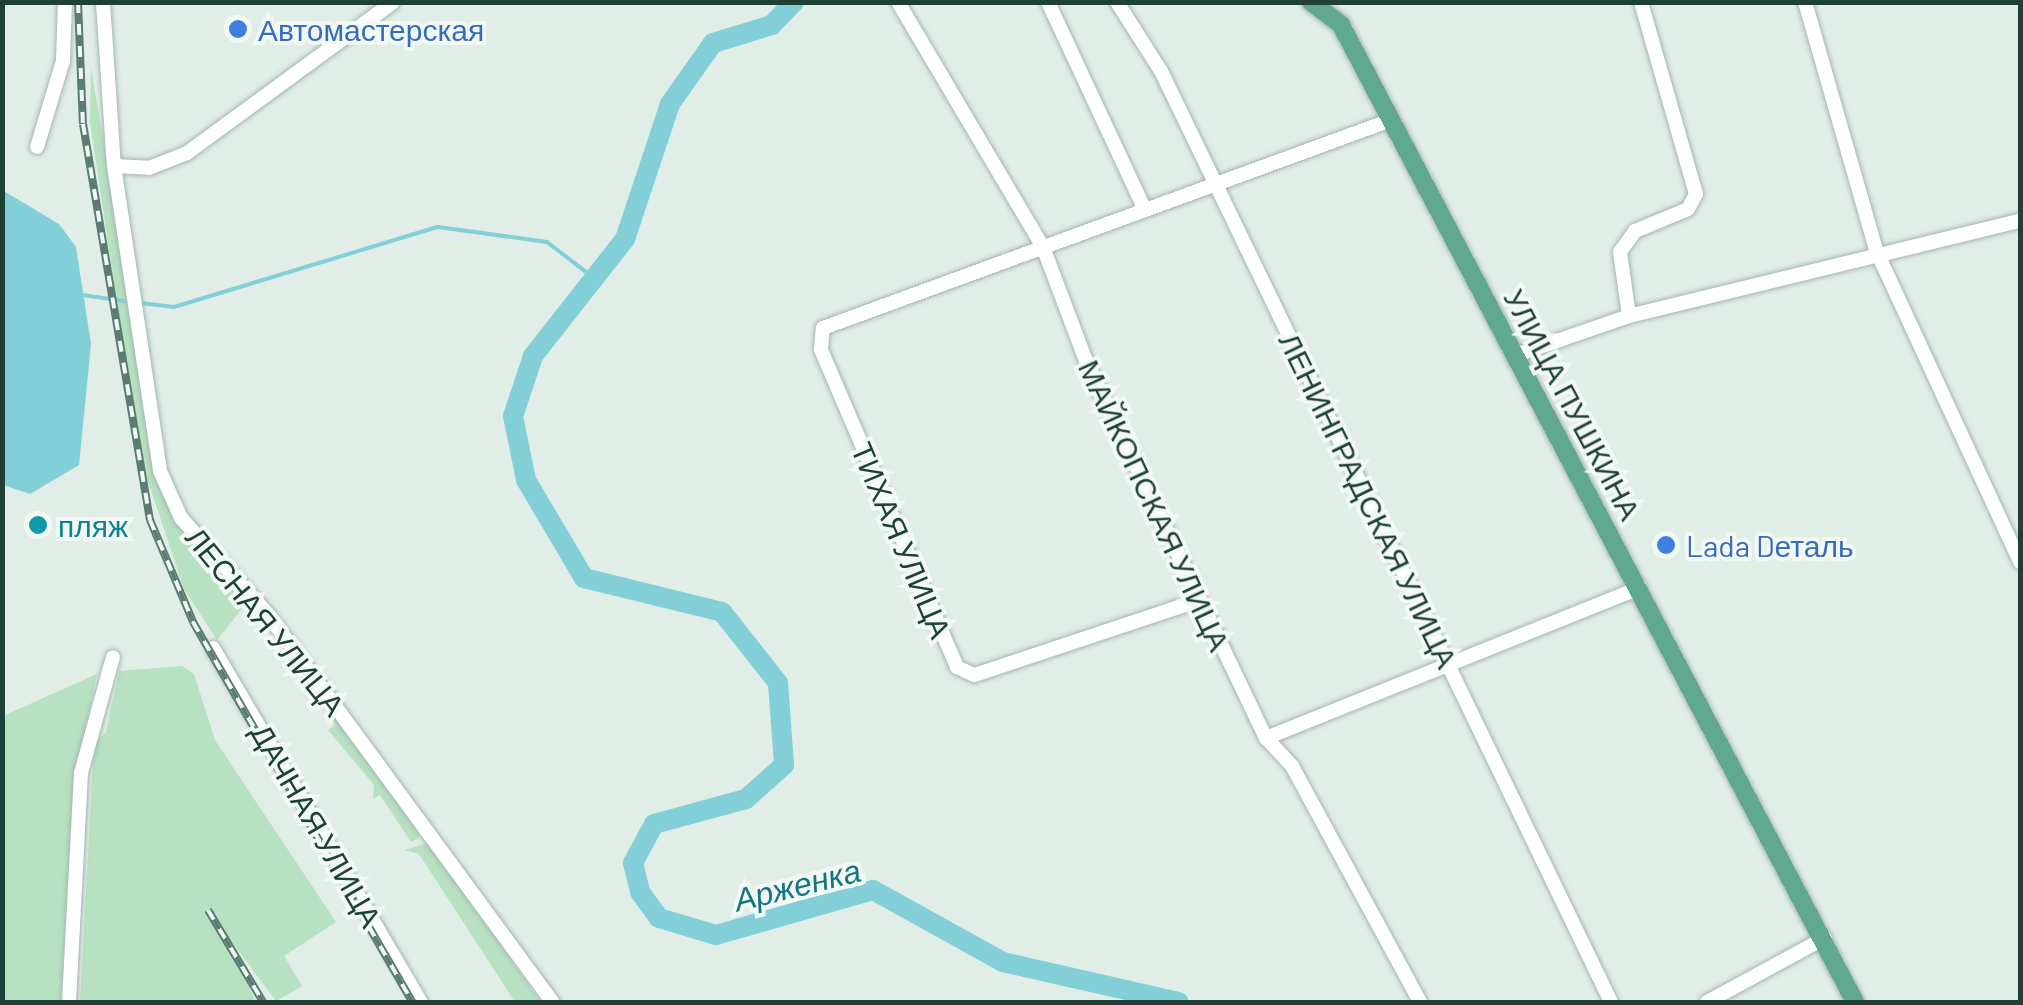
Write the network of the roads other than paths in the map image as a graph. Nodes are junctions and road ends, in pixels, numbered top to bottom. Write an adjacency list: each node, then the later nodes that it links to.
1 (66, 2): 11 (street)
2 (103, 2): 12 (street, ЛЕСНАЯ УЛИЦА)
3 (393, 2): 12 (street)
4 (898, 2): 16 (street, МАЙКОПСКАЯ УЛИЦА)
5 (1048, 2): 14 (street)
6 (1117, 2): 13 (street, ЛЕНИНГРАДСКАЯ УЛИЦА)
7 (1311, 2): 10 (main road, УЛИЦА ПУШКИНА)
8 (1641, 2): 18 (street)
9 (1806, 2): 17 (street)
10 (1391, 120): 13 (street); 19 (main road, УЛИЦА ПУШКИНА)
11 (37, 148)
12 (114, 166): 30 (street, ЛЕСНАЯ УЛИЦА)
13 (1216, 186): 14 (street); 25 (street, ЛЕНИНГРАДСКАЯ УЛИЦА)
14 (1144, 208): 16 (street)
15 (2020, 222): 17 (street)
16 (1043, 247): 22 (street, МАЙКОПСКАЯ УЛИЦА); 22 (street, ТИХАЯ УЛИЦА)
17 (1878, 255): 18 (street); 20 (street)
18 (1629, 316): 19 (street)
19 (1516, 355): 21 (main road, УЛИЦА ПУШКИНА)
20 (2020, 562)
21 (1640, 588): 25 (street); 27 (main road, УЛИЦА ПУШКИНА)
22 (1200, 600): 26 (street, МАЙКОПСКАЯ УЛИЦА)
23 (214, 648): 29 (street, ДАЧНАЯ УЛИЦА)
24 (113, 657): 28 (street)
25 (1448, 663): 26 (street); 32 (street, ЛЕНИНГРАДСКАЯ УЛИЦА)
26 (1266, 738): 31 (street, МАЙКОПСКАЯ УЛИЦА)
27 (1825, 938): 33 (street); 34 (main road, УЛИЦА ПУШКИНА)
28 (69, 1002)
29 (422, 1002)
30 (553, 1002)
31 (1420, 1002)
32 (1611, 1002)
33 (1707, 1002)
34 (1855, 1002)

